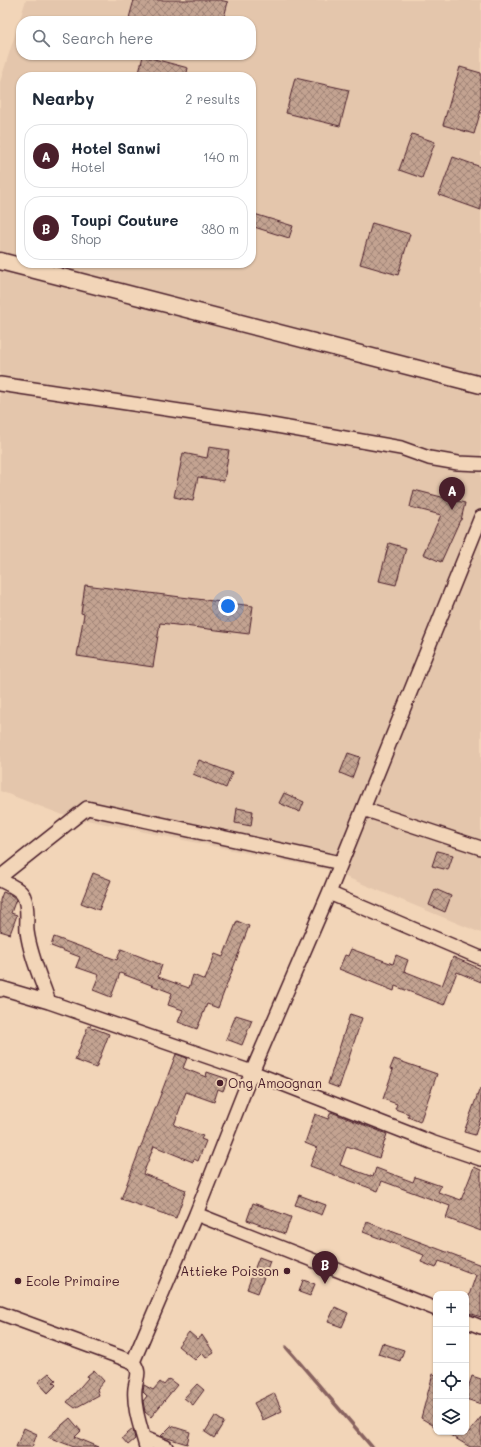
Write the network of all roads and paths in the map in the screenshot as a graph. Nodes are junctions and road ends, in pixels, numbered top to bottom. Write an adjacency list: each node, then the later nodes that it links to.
1 (0, 261): 2 (street)
2 (16, 265)
3 (27, 268): 5 (street)
4 (0, 384): 6 (street)
5 (481, 385)
6 (481, 464)
7 (481, 517): 8 (street)
8 (363, 809): 9 (street); 10 (street)
9 (481, 848)
10 (341, 863): 11 (street); 12 (street)
11 (0, 878): 15 (street)
12 (329, 893): 13 (street); 16 (street)
13 (481, 958)
14 (0, 990): 15 (street)
15 (49, 1002): 16 (street)
16 (252, 1072): 17 (street); 18 (street)
17 (481, 1159)
18 (196, 1214): 19 (street); 23 (street)
19 (433, 1308)
20 (0, 1313): 23 (street)
21 (469, 1322): 22 (street)
22 (481, 1327)
23 (132, 1362): 24 (street)
24 (145, 1443): 25 (street)
25 (166, 1447)

